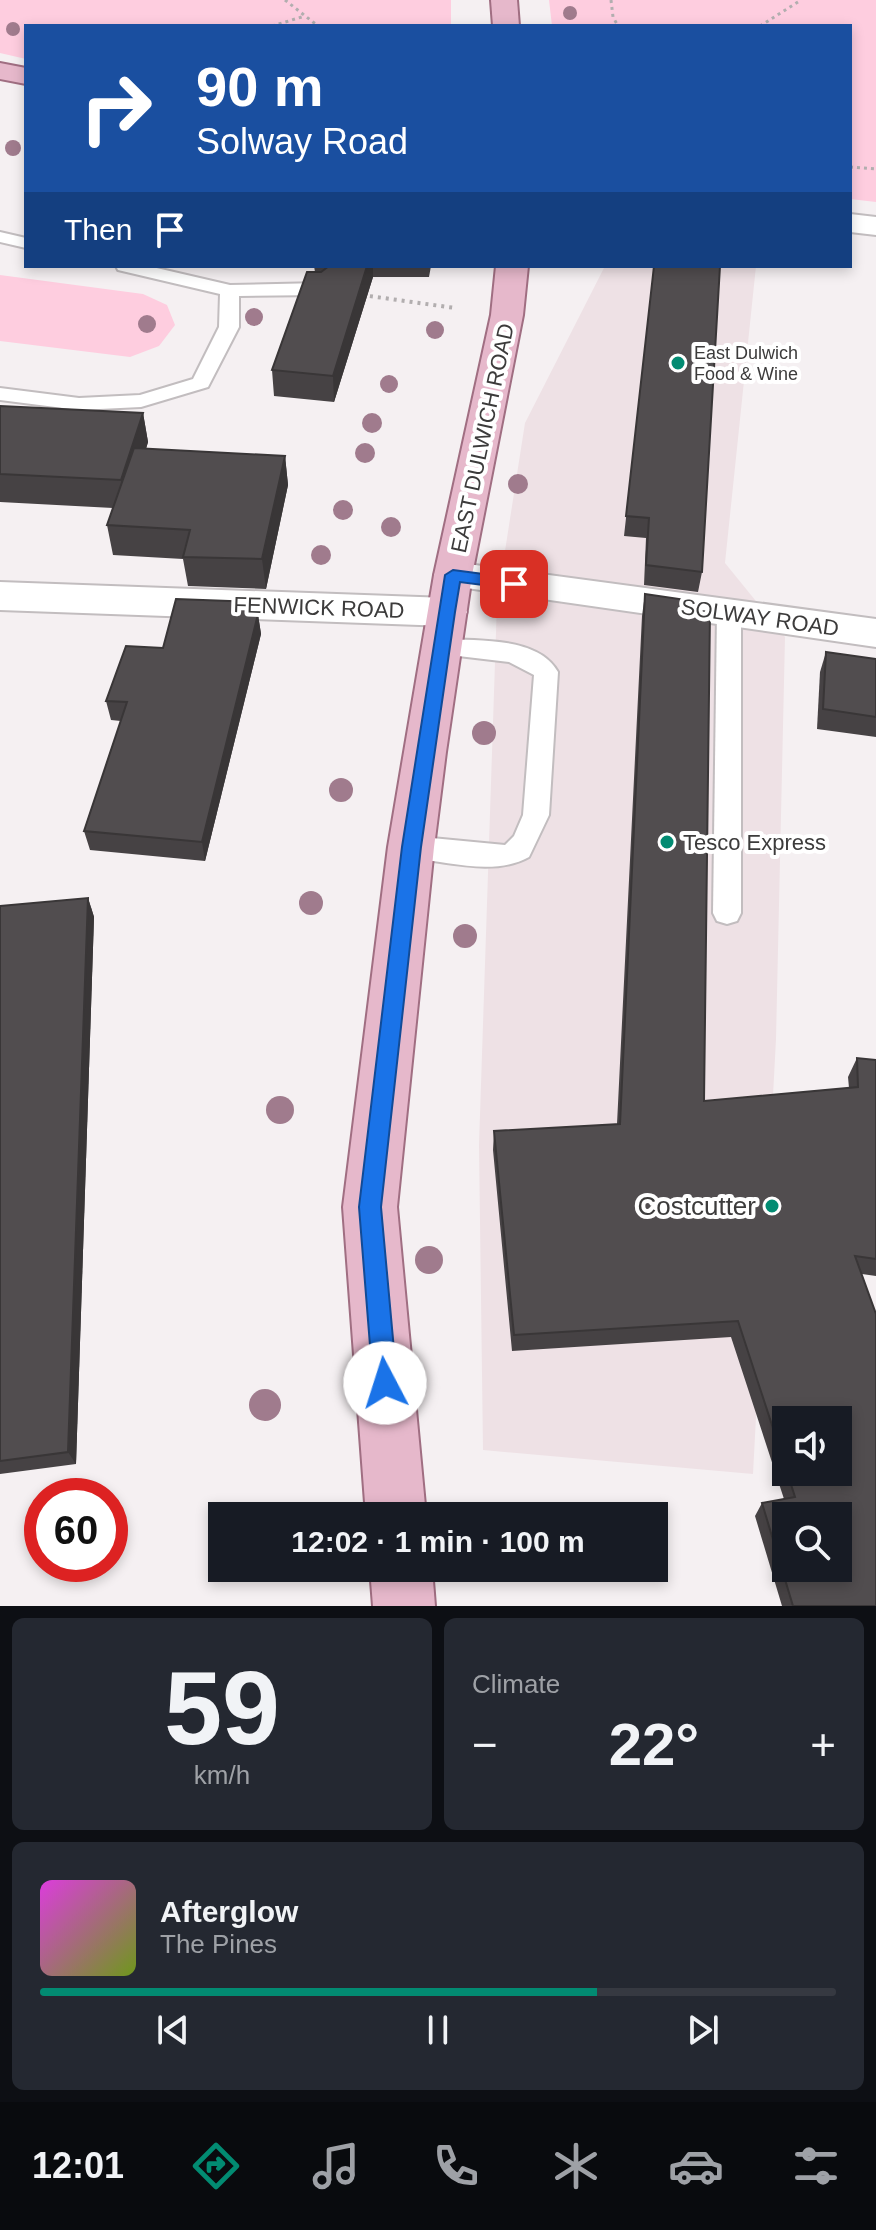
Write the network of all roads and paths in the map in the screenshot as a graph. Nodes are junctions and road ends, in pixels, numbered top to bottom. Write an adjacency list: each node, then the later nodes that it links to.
1 (285, 0): 5 (path)
2 (504, 0): 8 (main road)
3 (611, 0): 9 (path)
4 (801, 0): 10 (path)
5 (305, 16): 6 (path); 7 (path)
6 (279, 24)
7 (315, 24)
8 (506, 24)
9 (617, 24)
10 (763, 24)
11 (852, 167): 12 (path)
12 (876, 169)
13 (852, 223): 14 (street)
14 (876, 226)
15 (0, 237): 16 (lane)
16 (24, 243)
17 (133, 268): 20 (lane)
18 (512, 268): 21 (main road, EAST DULWICH ROAD)
19 (321, 289): 20 (lane); 21 (path)
20 (230, 291): 22 (lane)
21 (507, 315): 24 (main road, EAST DULWICH ROAD)
22 (0, 394)
23 (0, 596): 24 (street, FENWICK ROAD)
24 (447, 611): 25 (street, SOLWAY ROAD); 27 (main road, EAST DULWICH ROAD); 27 (lane)
25 (729, 613): 26 (street, SOLWAY ROAD); 28 (lane)
26 (876, 633)
27 (411, 847): 29 (main road, EAST DULWICH ROAD)
28 (727, 913)
29 (395, 1502)
30 (402, 1582): 31 (main road)
31 (404, 1606)

